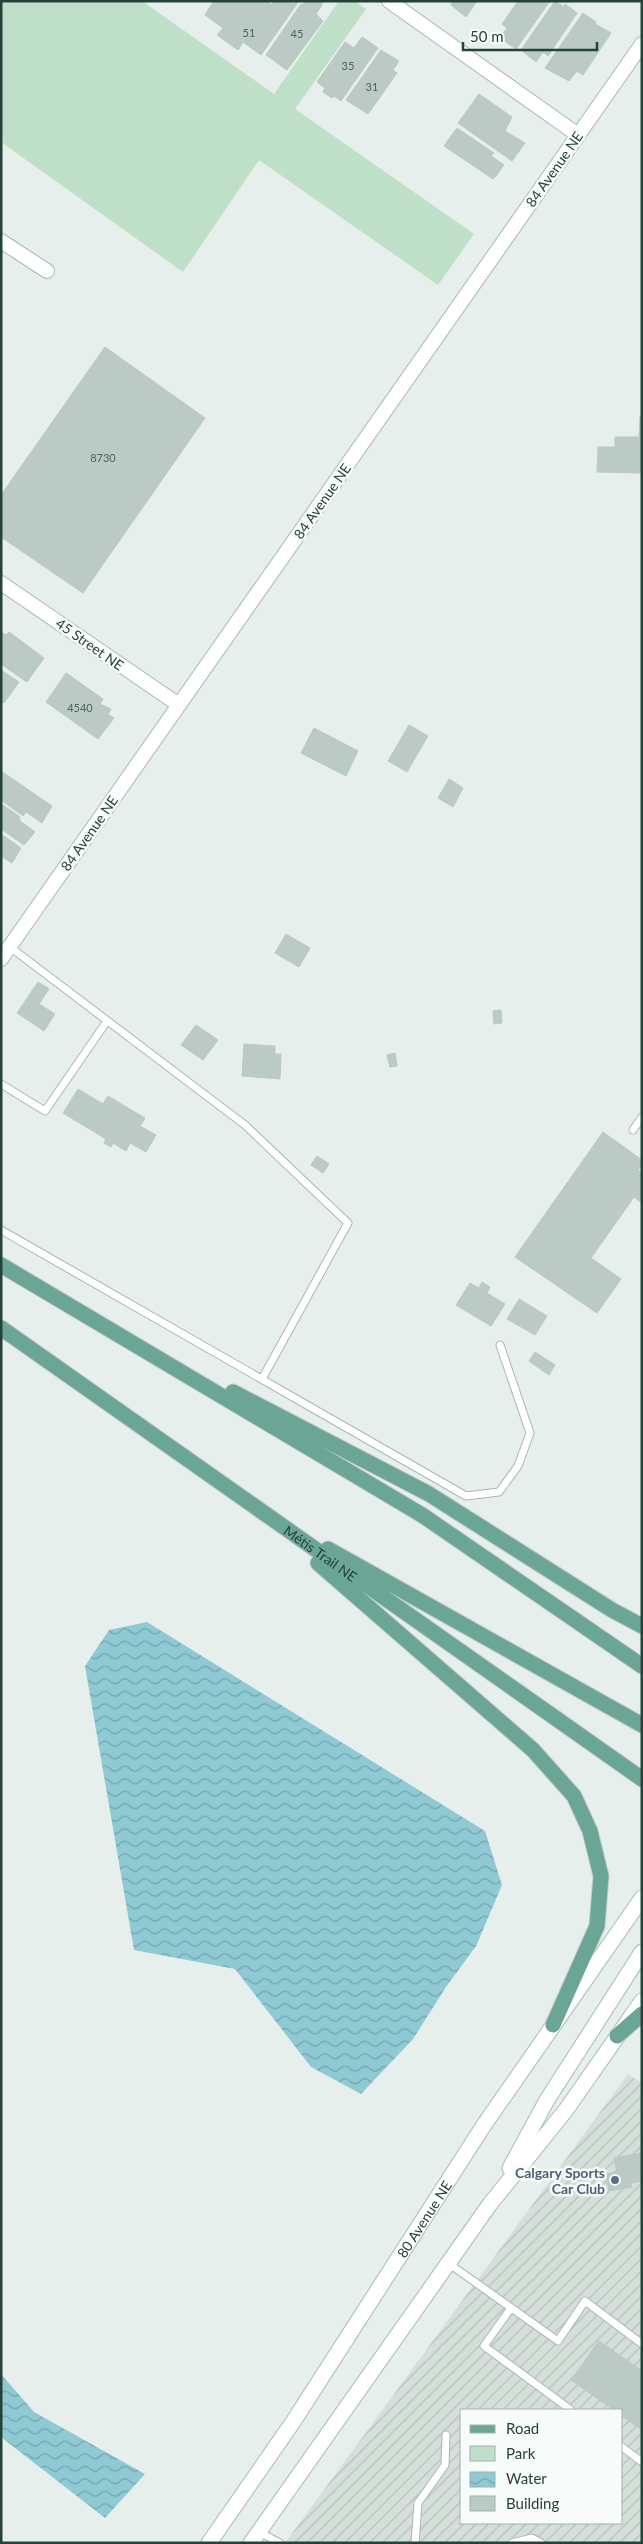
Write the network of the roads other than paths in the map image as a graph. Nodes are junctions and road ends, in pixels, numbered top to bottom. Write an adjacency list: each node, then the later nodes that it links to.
1 (389, 1): 3 (street)
2 (642, 44): 3 (street, 84 Avenue NE)
3 (578, 135): 7 (street, 84 Avenue NE)
4 (1, 241): 5 (street)
5 (47, 271)
6 (1, 583): 7 (street, 45 Street NE)
7 (179, 705): 8 (street, 84 Avenue NE)
8 (10, 947): 9 (street, 84 Avenue NE); 10 (lane)
9 (1, 959)
10 (107, 1021): 11 (lane); 19 (lane)
11 (1, 1084)
12 (642, 1117): 13 (lane)
13 (633, 1130)
14 (1, 1230): 19 (lane)
15 (1, 1265): 16 (main road)
16 (73, 1308): 21 (main road); 22 (main road)
17 (1, 1328): 20 (main road, Métis Trail NE)
18 (500, 1345): 19 (lane)
19 (262, 1379)
20 (252, 1506): 23 (main road); 24 (main road, Métis Trail NE); 29 (main road)
21 (642, 1626)
22 (642, 1666)
23 (642, 1725)
24 (642, 1779)
25 (642, 1898): 29 (street, 80 Avenue NE)
26 (642, 1952): 31 (street)
27 (642, 2001): 30 (street)
28 (642, 2014): 30 (main road)
29 (554, 2025): 40 (street, 80 Avenue NE)
30 (617, 2036): 31 (street)
31 (490, 2204): 32 (street)
32 (448, 2263): 33 (lane); 39 (street)
33 (511, 2308): 34 (lane); 35 (lane)
34 (642, 2344)
35 (570, 2409)
36 (446, 2435): 42 (lane)
37 (623, 2448): 38 (lane)
38 (642, 2462)
39 (255, 2538): 41 (lane)
40 (209, 2543)
41 (280, 2543)
42 (415, 2543)
43 (512, 2543): 44 (lane)
44 (541, 2543)

